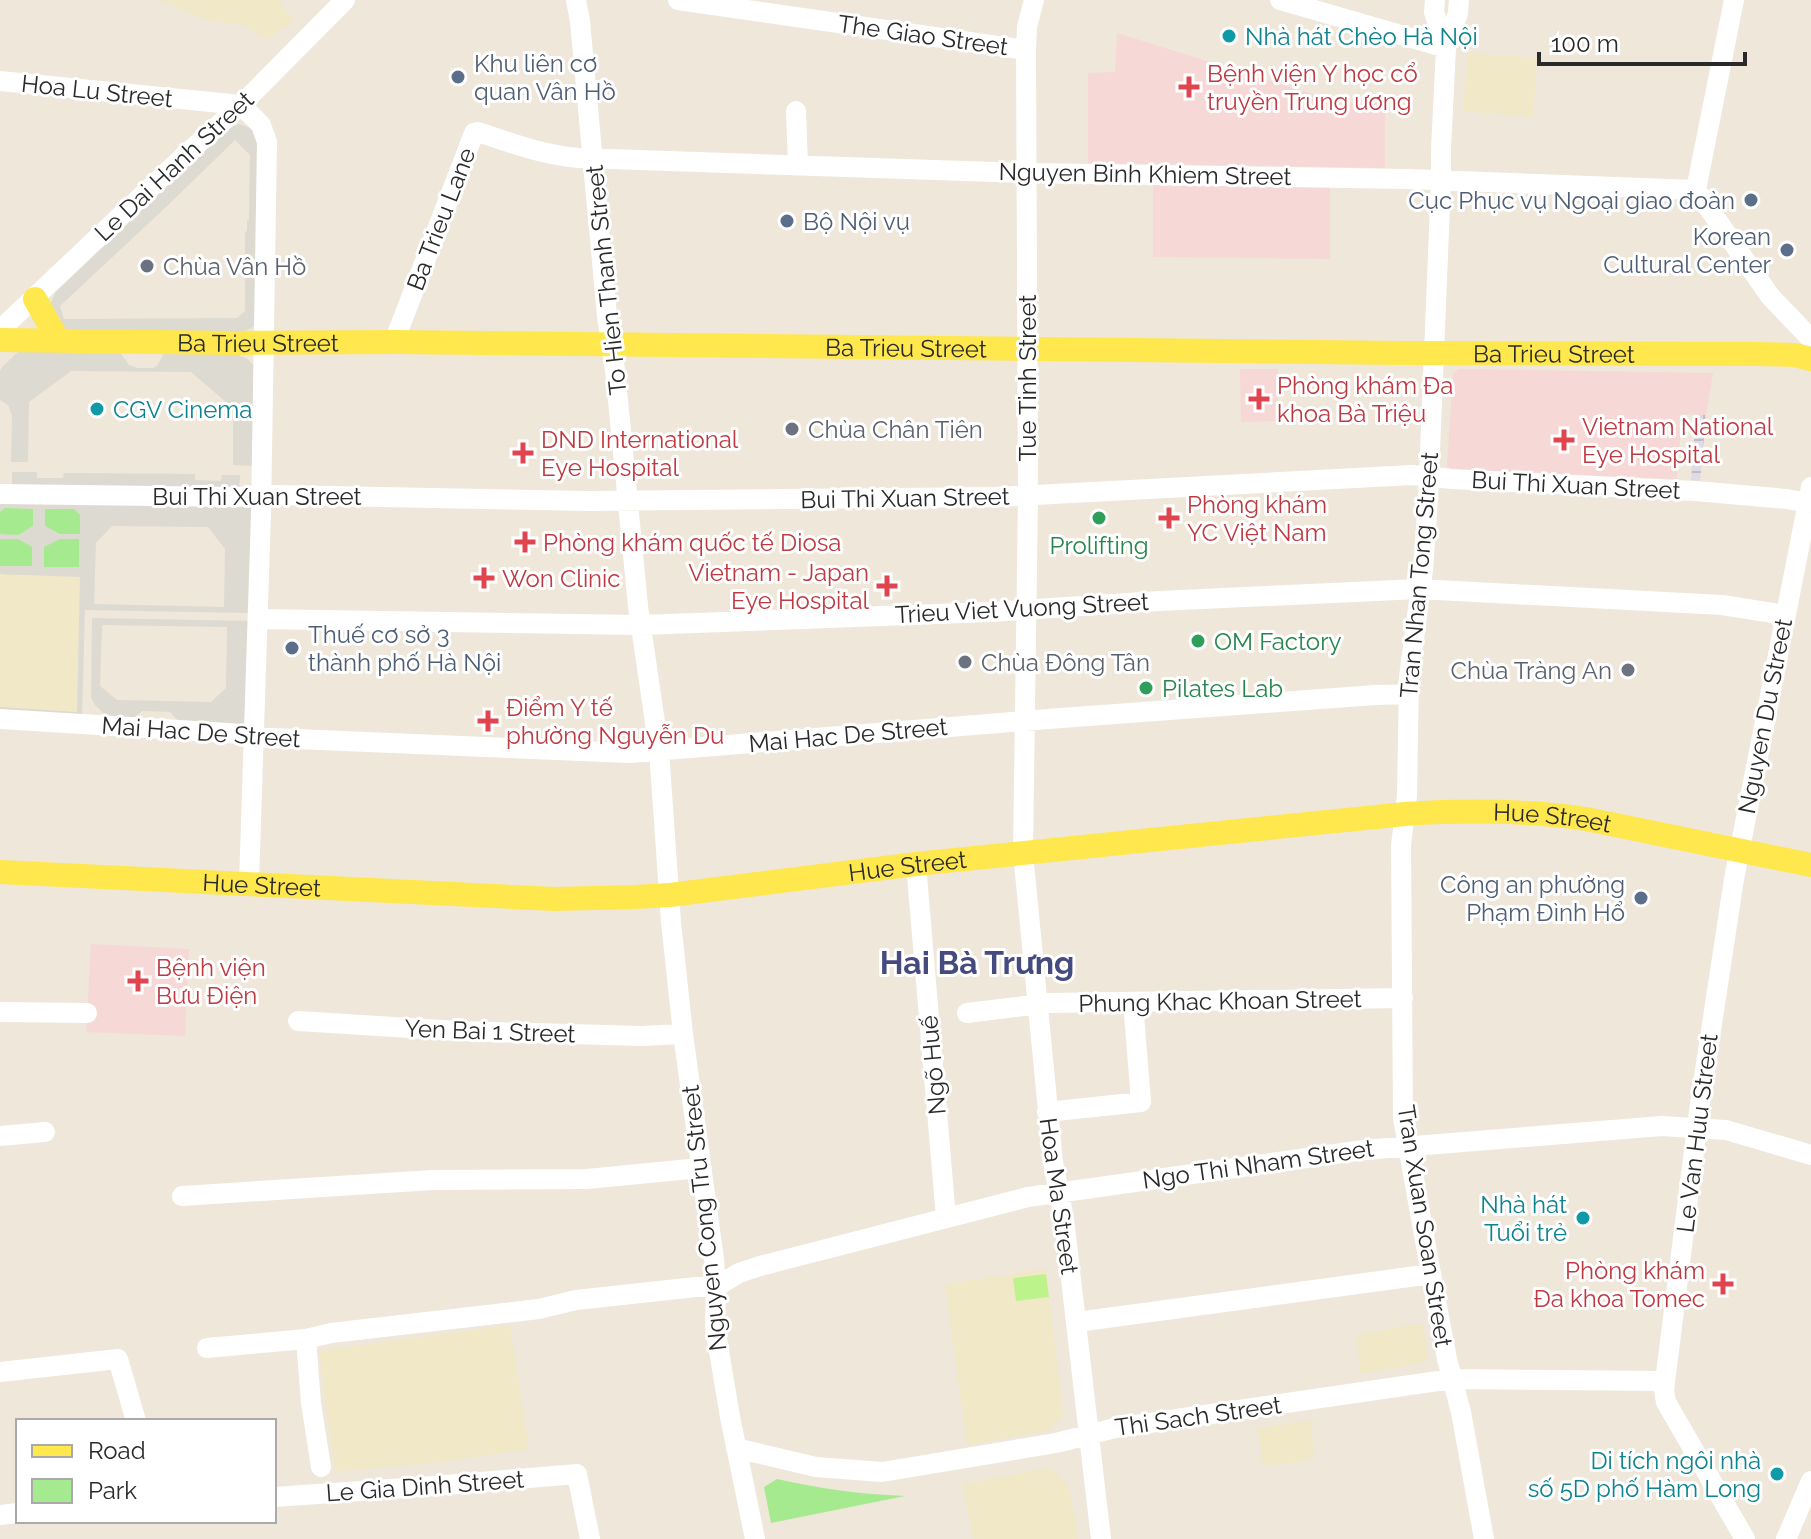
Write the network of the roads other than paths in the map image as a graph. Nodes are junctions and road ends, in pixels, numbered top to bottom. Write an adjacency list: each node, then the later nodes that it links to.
1 (345, 0): 12 (street, Le Dai Hanh Street)
2 (576, 0): 14 (street, To Hien Thanh Street)
3 (678, 0): 10 (street, The Giao Street)
4 (1034, 0): 10 (street, Tue Tinh Street)
5 (1280, 0): 9 (street)
6 (1435, 0): 9 (street, Tran Nhan Tong Street)
7 (1459, 0): 9 (street, Tran Nhan Tong Street)
8 (1734, 0): 18 (street)
9 (1446, 48): 17 (street, Tran Nhan Tong Street)
10 (1026, 50): 16 (street, Tue Tinh Street)
11 (0, 81): 12 (street, Hoa Lu Street)
12 (241, 105): 19 (street, Le Dai Hanh Street); 25 (street)
13 (796, 111): 15 (street)
14 (593, 158): 15 (street, Nguyen Binh Khiem Street); 24 (street, Nguyen Binh Khiem Street); 26 (street, To Hien Thanh Street)
15 (798, 164): 16 (street, Nguyen Binh Khiem Street)
16 (1026, 173): 17 (street, Nguyen Binh Khiem Street); 27 (street, Tue Tinh Street)
17 (1441, 181): 18 (street, Nguyen Binh Khiem Street); 28 (street, Tran Nhan Tong Street)
18 (1696, 190): 21 (street)
19 (35, 299): 20 (street, Le Dai Hanh Street); 23 (main road)
20 (0, 330)
21 (1811, 339)
22 (0, 340): 23 (main road, Ba Trieu Street)
23 (58, 340): 25 (main road, Ba Trieu Street)
24 (394, 342): 25 (main road, Ba Trieu Street); 26 (main road, Ba Trieu Street)
25 (264, 343): 33 (street)
26 (611, 345): 27 (main road, Ba Trieu Street); 35 (street, To Hien Thanh Street)
27 (1026, 348): 28 (main road, Ba Trieu Street); 34 (street, Tue Tinh Street)
28 (1435, 352): 29 (main road, Ba Trieu Street); 30 (street, Tran Nhan Tong Street)
29 (1811, 359)
30 (1429, 478): 32 (street, Bui Thi Xuan Street); 34 (street, Bui Thi Xuan Street); 36 (street, Tran Nhan Tong Street)
31 (0, 494): 33 (street, Bui Thi Xuan Street)
32 (1809, 495): 38 (street, Nguyen Du Street)
33 (261, 496): 35 (street, Bui Thi Xuan Street); 39 (street)
34 (1028, 496): 35 (street, Bui Thi Xuan Street); 37 (street, Tue Tinh Street)
35 (628, 501): 40 (street, To Hien Thanh Street)
36 (1419, 589): 37 (street, Trieu Viet Vuong Street); 38 (street, Trieu Viet Vuong Street); 41 (street, Tran Nhan Tong Street)
37 (1026, 609): 40 (street, Trieu Viet Vuong Street); 43 (street, Tue Tinh Street)
38 (1785, 615): 47 (street, Nguyen Du Street)
39 (258, 619): 40 (street, Trieu Viet Vuong Street); 44 (street)
40 (641, 625): 45 (street, To Hien Thanh Street)
41 (1408, 694): 43 (street, Mai Hac De Street); 46 (street, Tran Nhan Tong Street)
42 (0, 719): 44 (street, Mai Hac De Street)
43 (1025, 721): 45 (street, Mai Hac De Street); 48 (street, Tue Tinh Street)
44 (254, 736): 45 (street, Mai Hac De Street); 52 (street)
45 (659, 750): 53 (street, To Hien Thanh Street)
46 (1405, 814): 47 (main road, Hue Street); 48 (main road, Hue Street); 54 (street, Tran Xuan Soan Street)
47 (1739, 851): 50 (main road, Hue Street); 63 (street, Le Van Huu Street)
48 (1023, 853): 49 (main road, Hue Street); 56 (street, Hoa Ma Street)
49 (916, 864): 53 (main road, Hue Street); 71 (street, Ngõ Huế)
50 (1811, 865)
51 (0, 872): 52 (main road, Hue Street)
52 (249, 884): 53 (main road, Hue Street)
53 (670, 895): 61 (street, Nguyen Cong Tru Street)
54 (1403, 998): 55 (street, Phung Khac Khoan Street); 66 (street, Tran Xuan Soan Street)
55 (1133, 1002): 56 (street, Phung Khac Khoan Street); 62 (street)
56 (1038, 1005): 59 (street, Phung Khac Khoan Street); 62 (street, Hoa Ma Street)
57 (8, 1012): 58 (street)
58 (87, 1013)
59 (967, 1013)
60 (298, 1021): 61 (street, Yen Bai 1 Street)
61 (683, 1034): 68 (street, Nguyen Cong Tru Street)
62 (1047, 1112): 69 (street, Hoa Ma Street)
63 (1697, 1128): 66 (street, Ngo Thi Nham Street); 67 (street, Ngo Thi Nham Street); 79 (street, Le Van Huu Street)
64 (45, 1132): 65 (street)
65 (0, 1136)
66 (1408, 1145): 69 (street, Ngo Thi Nham Street); 72 (street, Tran Xuan Soan Street)
67 (1811, 1155)
68 (700, 1168): 70 (street); 73 (street, Nguyen Cong Tru Street)
69 (1058, 1191): 71 (street, Ngo Thi Nham Street); 74 (street, Hoa Ma Street)
70 (182, 1196)
71 (946, 1218): 73 (street, Ngo Thi Nham Street)
72 (1431, 1274): 74 (street); 78 (street, Tran Xuan Soan Street)
73 (716, 1287): 75 (street); 82 (street, Nguyen Cong Tru Street)
74 (1077, 1322): 81 (street, Hoa Ma Street)
75 (306, 1339): 76 (street); 83 (street)
76 (207, 1348)
77 (0, 1372): 80 (street)
78 (1452, 1379): 79 (street, Thi Sach Street); 81 (street, Thi Sach Street); 89 (street, Tran Xuan Soan Street)
79 (1664, 1381): 90 (street, Le Van Huu Street)
80 (135, 1419)
81 (1088, 1434): 82 (street, Thi Sach Street); 88 (street, Hoa Ma Street)
82 (736, 1448): 87 (street, Nguyen Cong Tru Street)
83 (321, 1467)
84 (1811, 1481): 91 (street)
85 (276, 1497): 86 (street, Le Gia Dinh Street)
86 (590, 1539)
87 (755, 1539)
88 (1101, 1539)
89 (1484, 1539)
90 (1745, 1539)
91 (1786, 1539)

